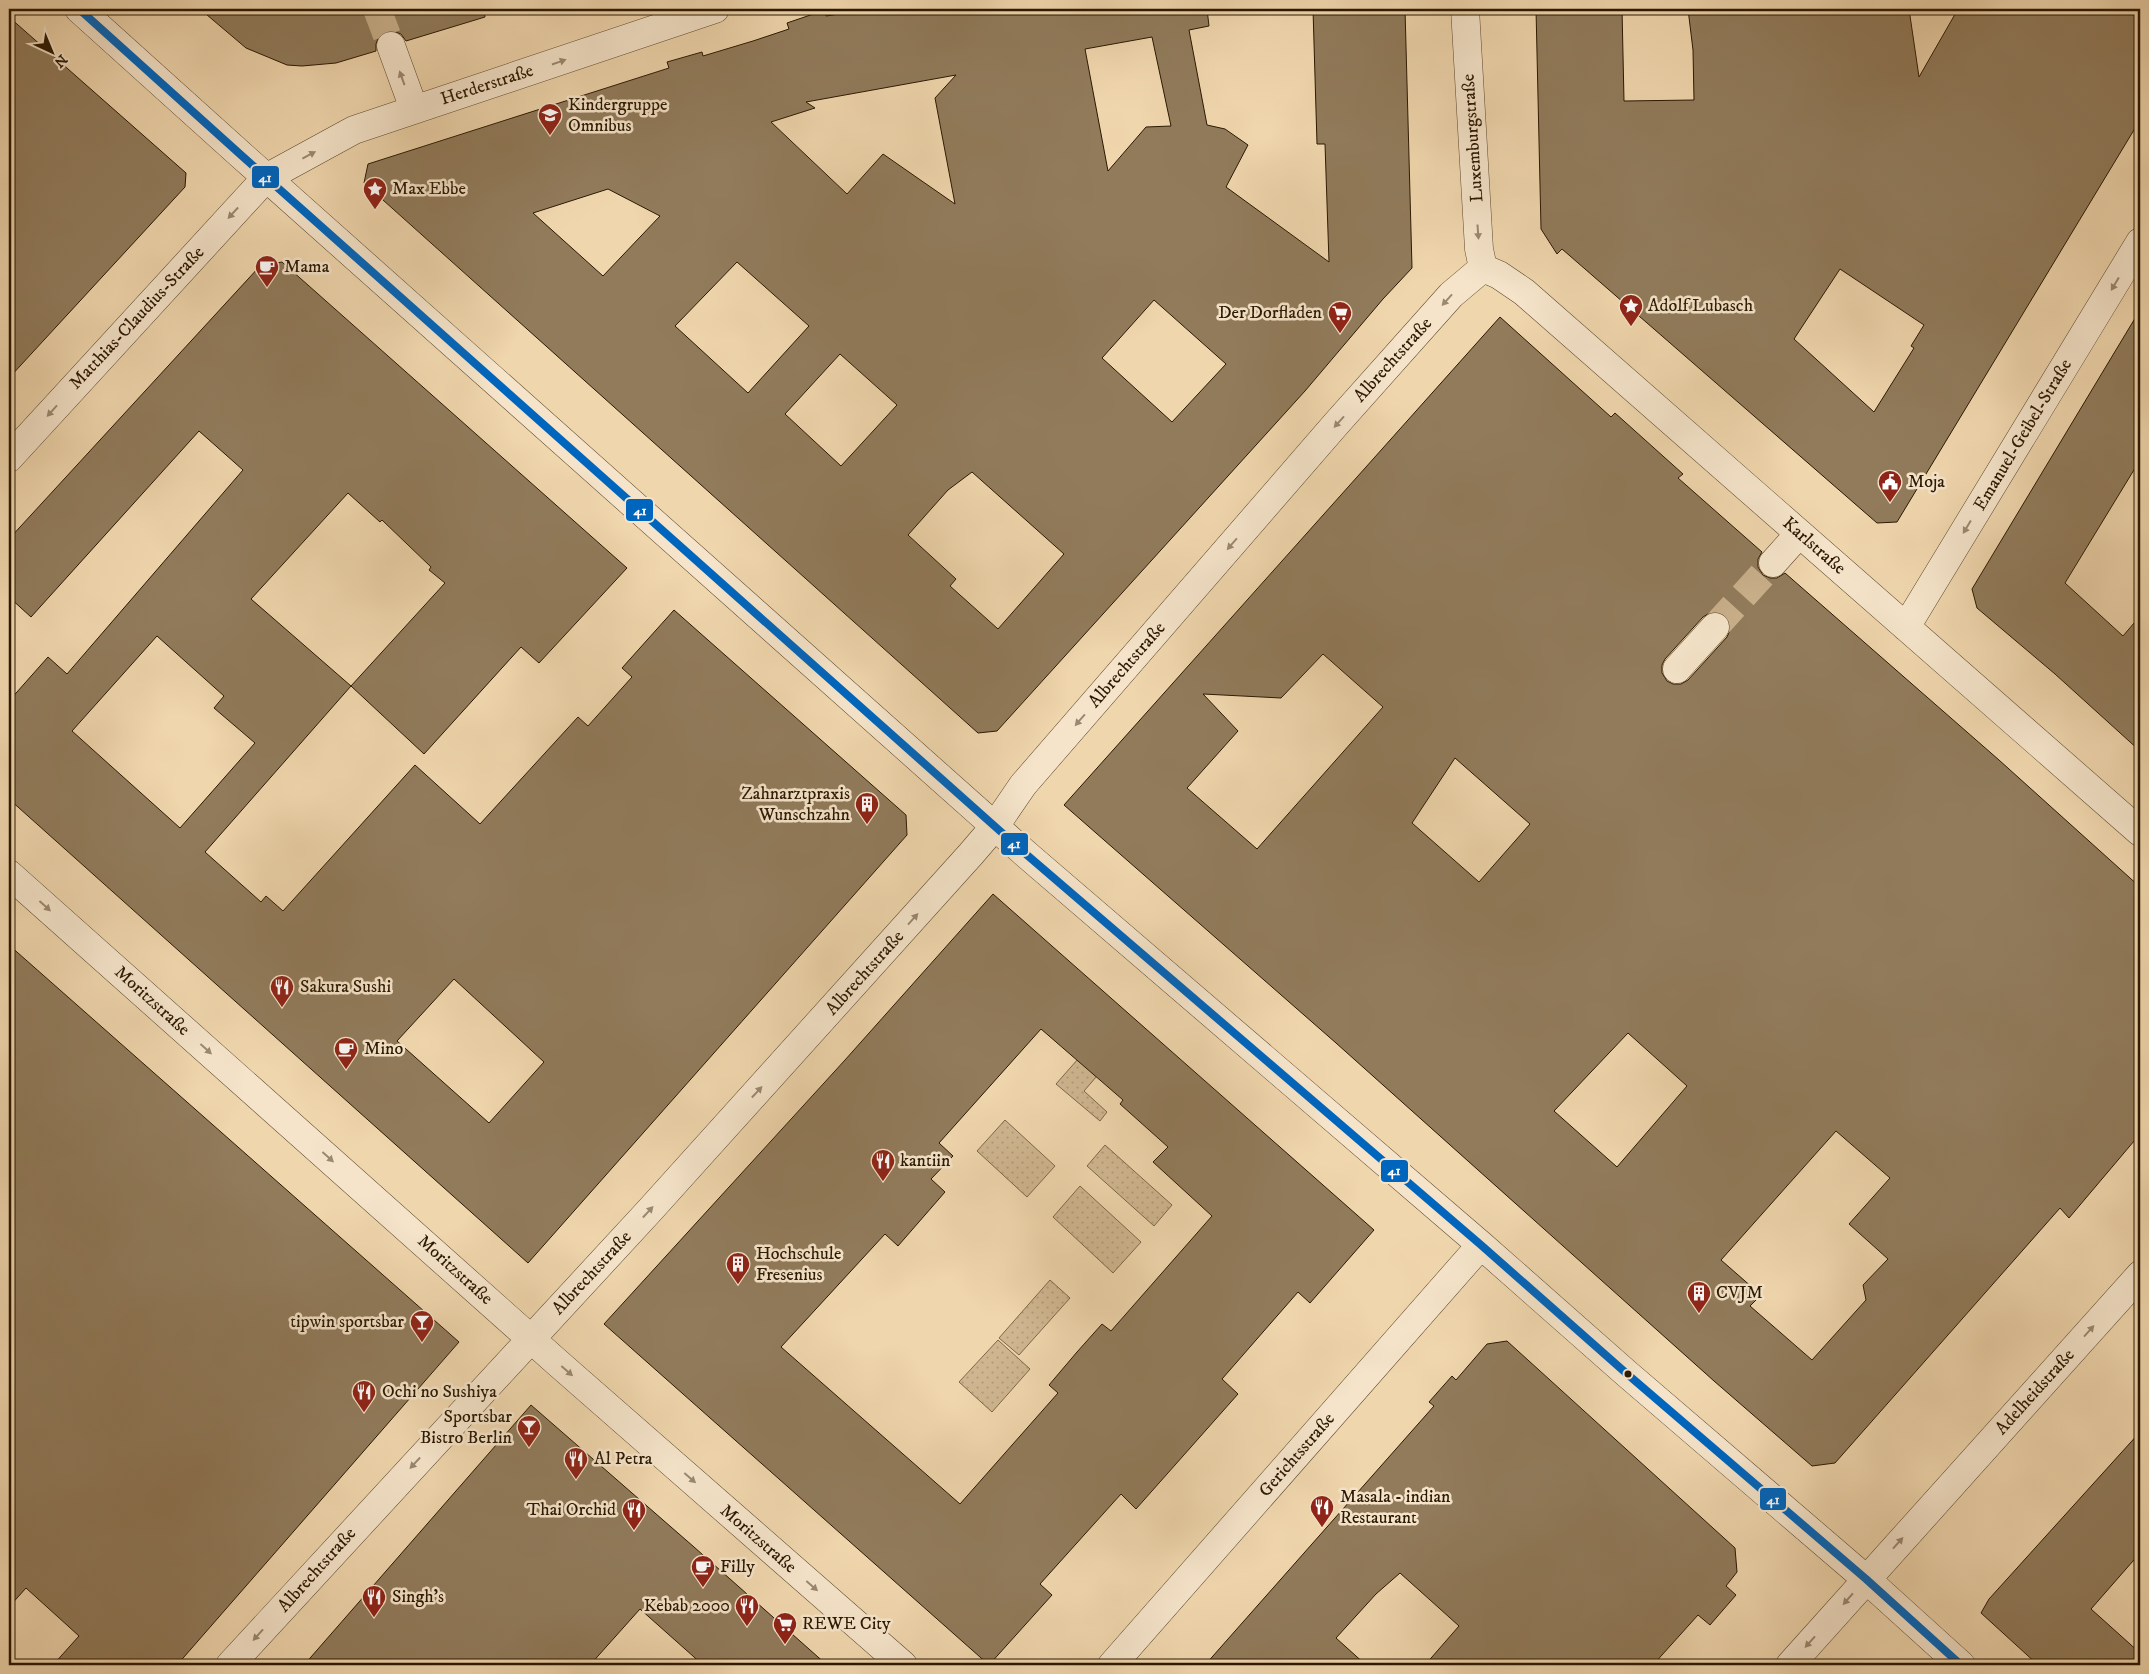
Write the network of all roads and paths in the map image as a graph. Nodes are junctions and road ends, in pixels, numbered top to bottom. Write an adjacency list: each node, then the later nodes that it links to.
1 (79, 9): 6 (street)
2 (715, 9): 5 (street, Herderstraße, one-way to 2)
3 (1465, 9): 8 (street, Luxemburgstraße, one-way to 8)
4 (391, 46): 5 (street, one-way to 4)
5 (414, 110): 6 (street, Herderstraße, one-way to 5)
6 (266, 178): 9 (street, Matthias-Claudius-Straße, one-way to 9); 15 (street)
7 (2140, 242): 13 (street, Emanuel-Geibel-Straße, one-way to 13)
8 (1483, 268): 10 (street, Karlstraße); 15 (street, Albrechtstraße, one-way to 15)
9 (9, 458)
10 (1799, 534): 11 (street); 13 (street, Karlstraße)
11 (1773, 563)
12 (1715, 627): 14 (street)
13 (1906, 627): 16 (street, Karlstraße)
14 (1677, 669)
15 (995, 826): 18 (street); 20 (street, Albrechtstraße, one-way to 15)
16 (2140, 832)
17 (9, 874): 20 (street, Moritzstraße, one-way to 20)
18 (1481, 1245): 21 (street); 24 (street, Gerichtsstraße)
19 (2140, 1275): 21 (street, Adelheidstraße, one-way to 19)
20 (532, 1338): 22 (street, Albrechtstraße, one-way to 22); 23 (street, Moritzstraße, one-way to 23)
21 (1866, 1580): 25 (street, Adelheidstraße, one-way to 25); 26 (street)
22 (230, 1665)
23 (903, 1665)
24 (1112, 1665)
25 (1790, 1665)
26 (1961, 1665)

